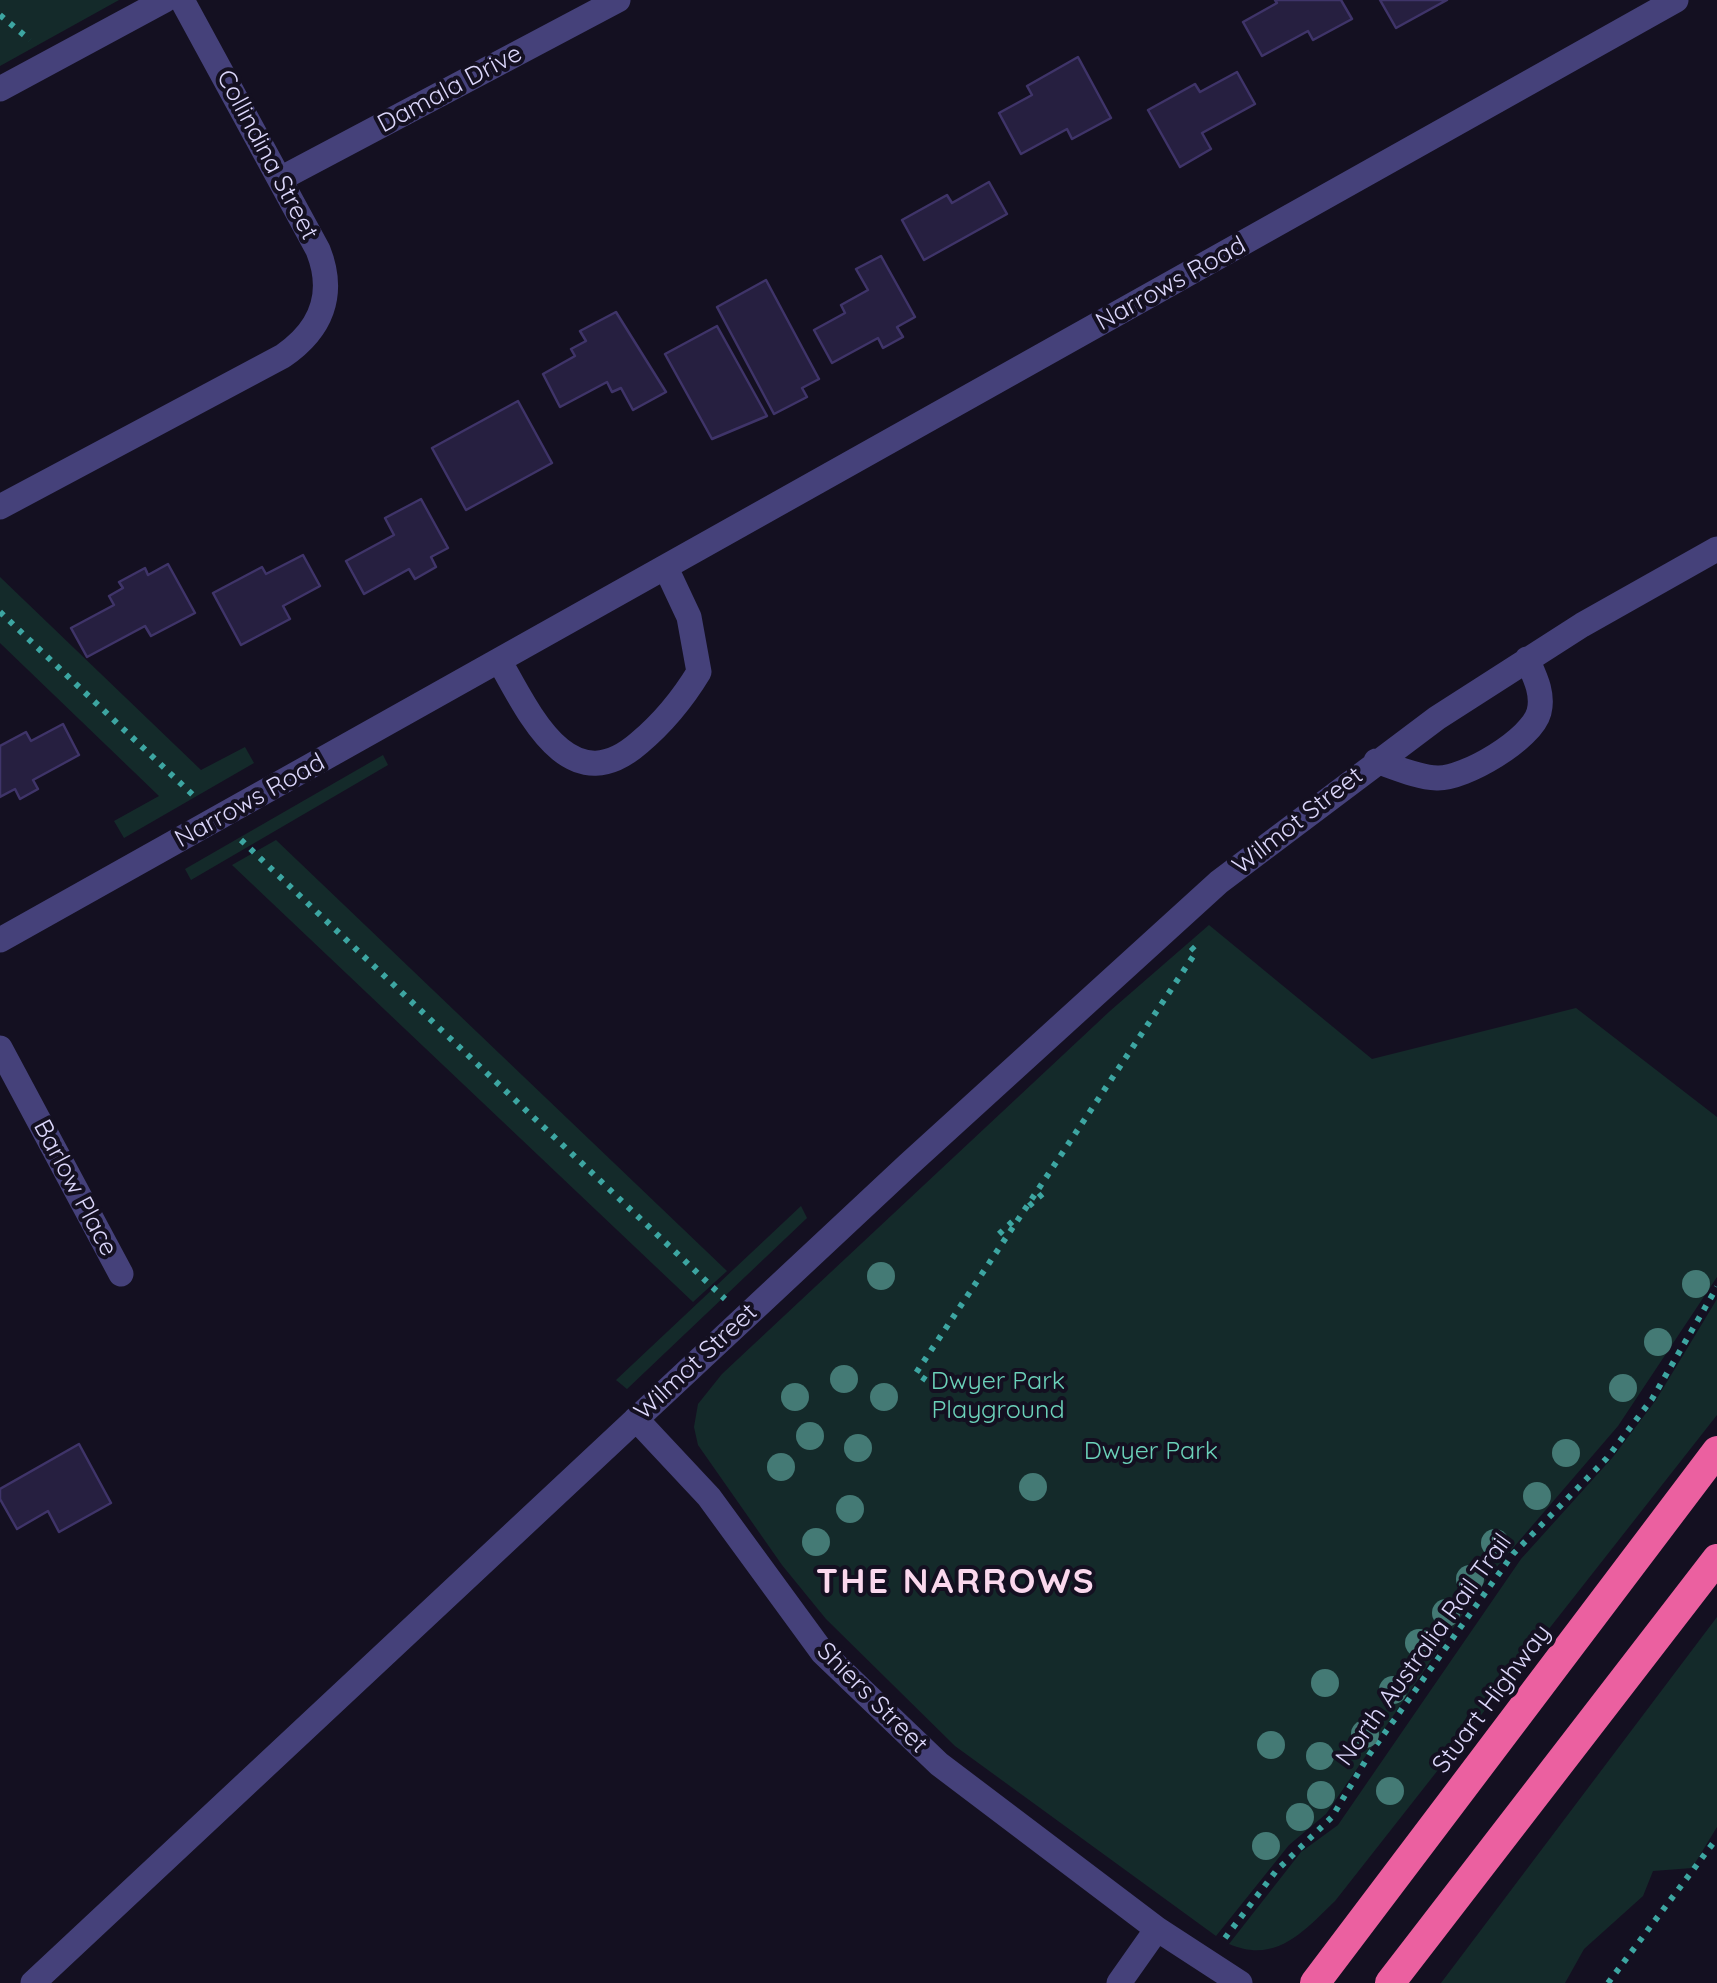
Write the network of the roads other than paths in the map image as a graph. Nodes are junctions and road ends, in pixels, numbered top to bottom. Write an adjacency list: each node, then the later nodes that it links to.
1 (165, 0): 5 (street)
2 (182, 0): 6 (street, Collindina Street)
3 (618, 0): 6 (street, Damala Drive)
4 (1676, 0): 9 (street, Narrows Road)
5 (0, 89)
6 (282, 178): 7 (street, Collindina Street)
7 (0, 507)
8 (1717, 549): 10 (street, Wilmot Street)
9 (666, 568): 11 (street, Narrows Road); 11 (street)
10 (1527, 658): 12 (street, Wilmot Street); 12 (street, Wilmot Street)
11 (500, 662): 13 (street, Narrows Road)
12 (1376, 760): 16 (street, Wilmot Street)
13 (0, 940)
14 (0, 1048): 15 (street, Barlow Place)
15 (121, 1274)
16 (636, 1419): 19 (street, Shiers Street); 20 (street, Wilmot Street)
17 (1717, 1452): 23 (highway, Stuart Highway)
18 (1717, 1559): 24 (highway)
19 (1157, 1928): 21 (street); 22 (street, Shiers Street)
20 (34, 1983)
21 (1119, 1983)
22 (1240, 1983)
23 (1316, 1983)
24 (1390, 1983)

